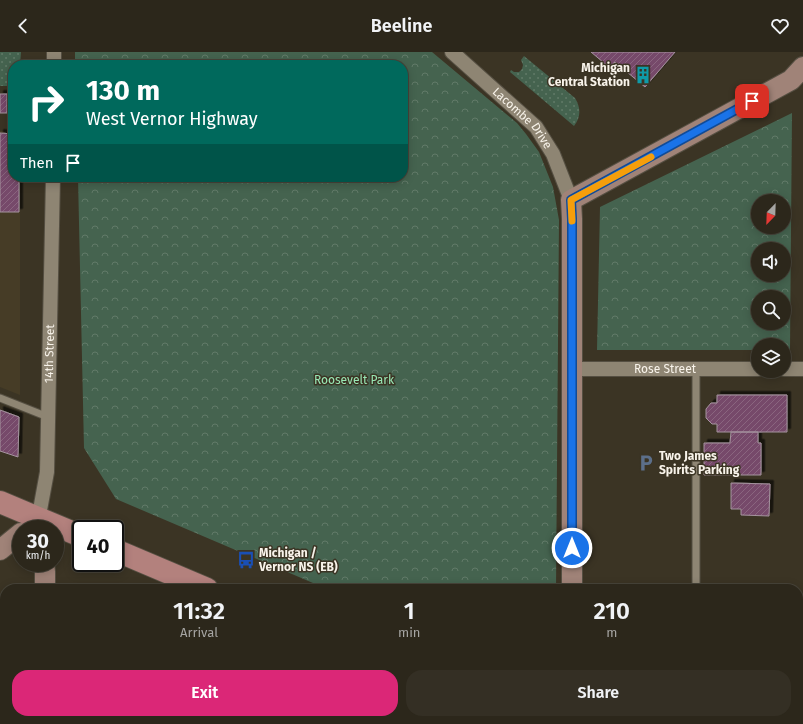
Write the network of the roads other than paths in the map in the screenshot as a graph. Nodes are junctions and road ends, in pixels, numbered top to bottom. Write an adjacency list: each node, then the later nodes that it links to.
1 (452, 52): 4 (street, Lacombe Drive)
2 (803, 67): 4 (street)
3 (53, 182): 11 (street, 14th Street)
4 (571, 200): 5 (street)
5 (573, 369): 6 (street, Rose Street); 21 (street)
6 (696, 369): 7 (street, Rose Street); 22 (lane)
7 (751, 369)
8 (791, 369): 9 (street)
9 (803, 369)
10 (0, 398): 11 (lane)
11 (48, 417): 14 (street, 14th Street)
12 (0, 502): 13 (main road)
13 (27, 520)
14 (37, 520)
15 (12, 540): 16 (street)
16 (0, 550)
17 (124, 554): 20 (main road)
18 (46, 572): 19 (street)
19 (45, 584)
20 (193, 584)
21 (572, 584)
22 (696, 584)

